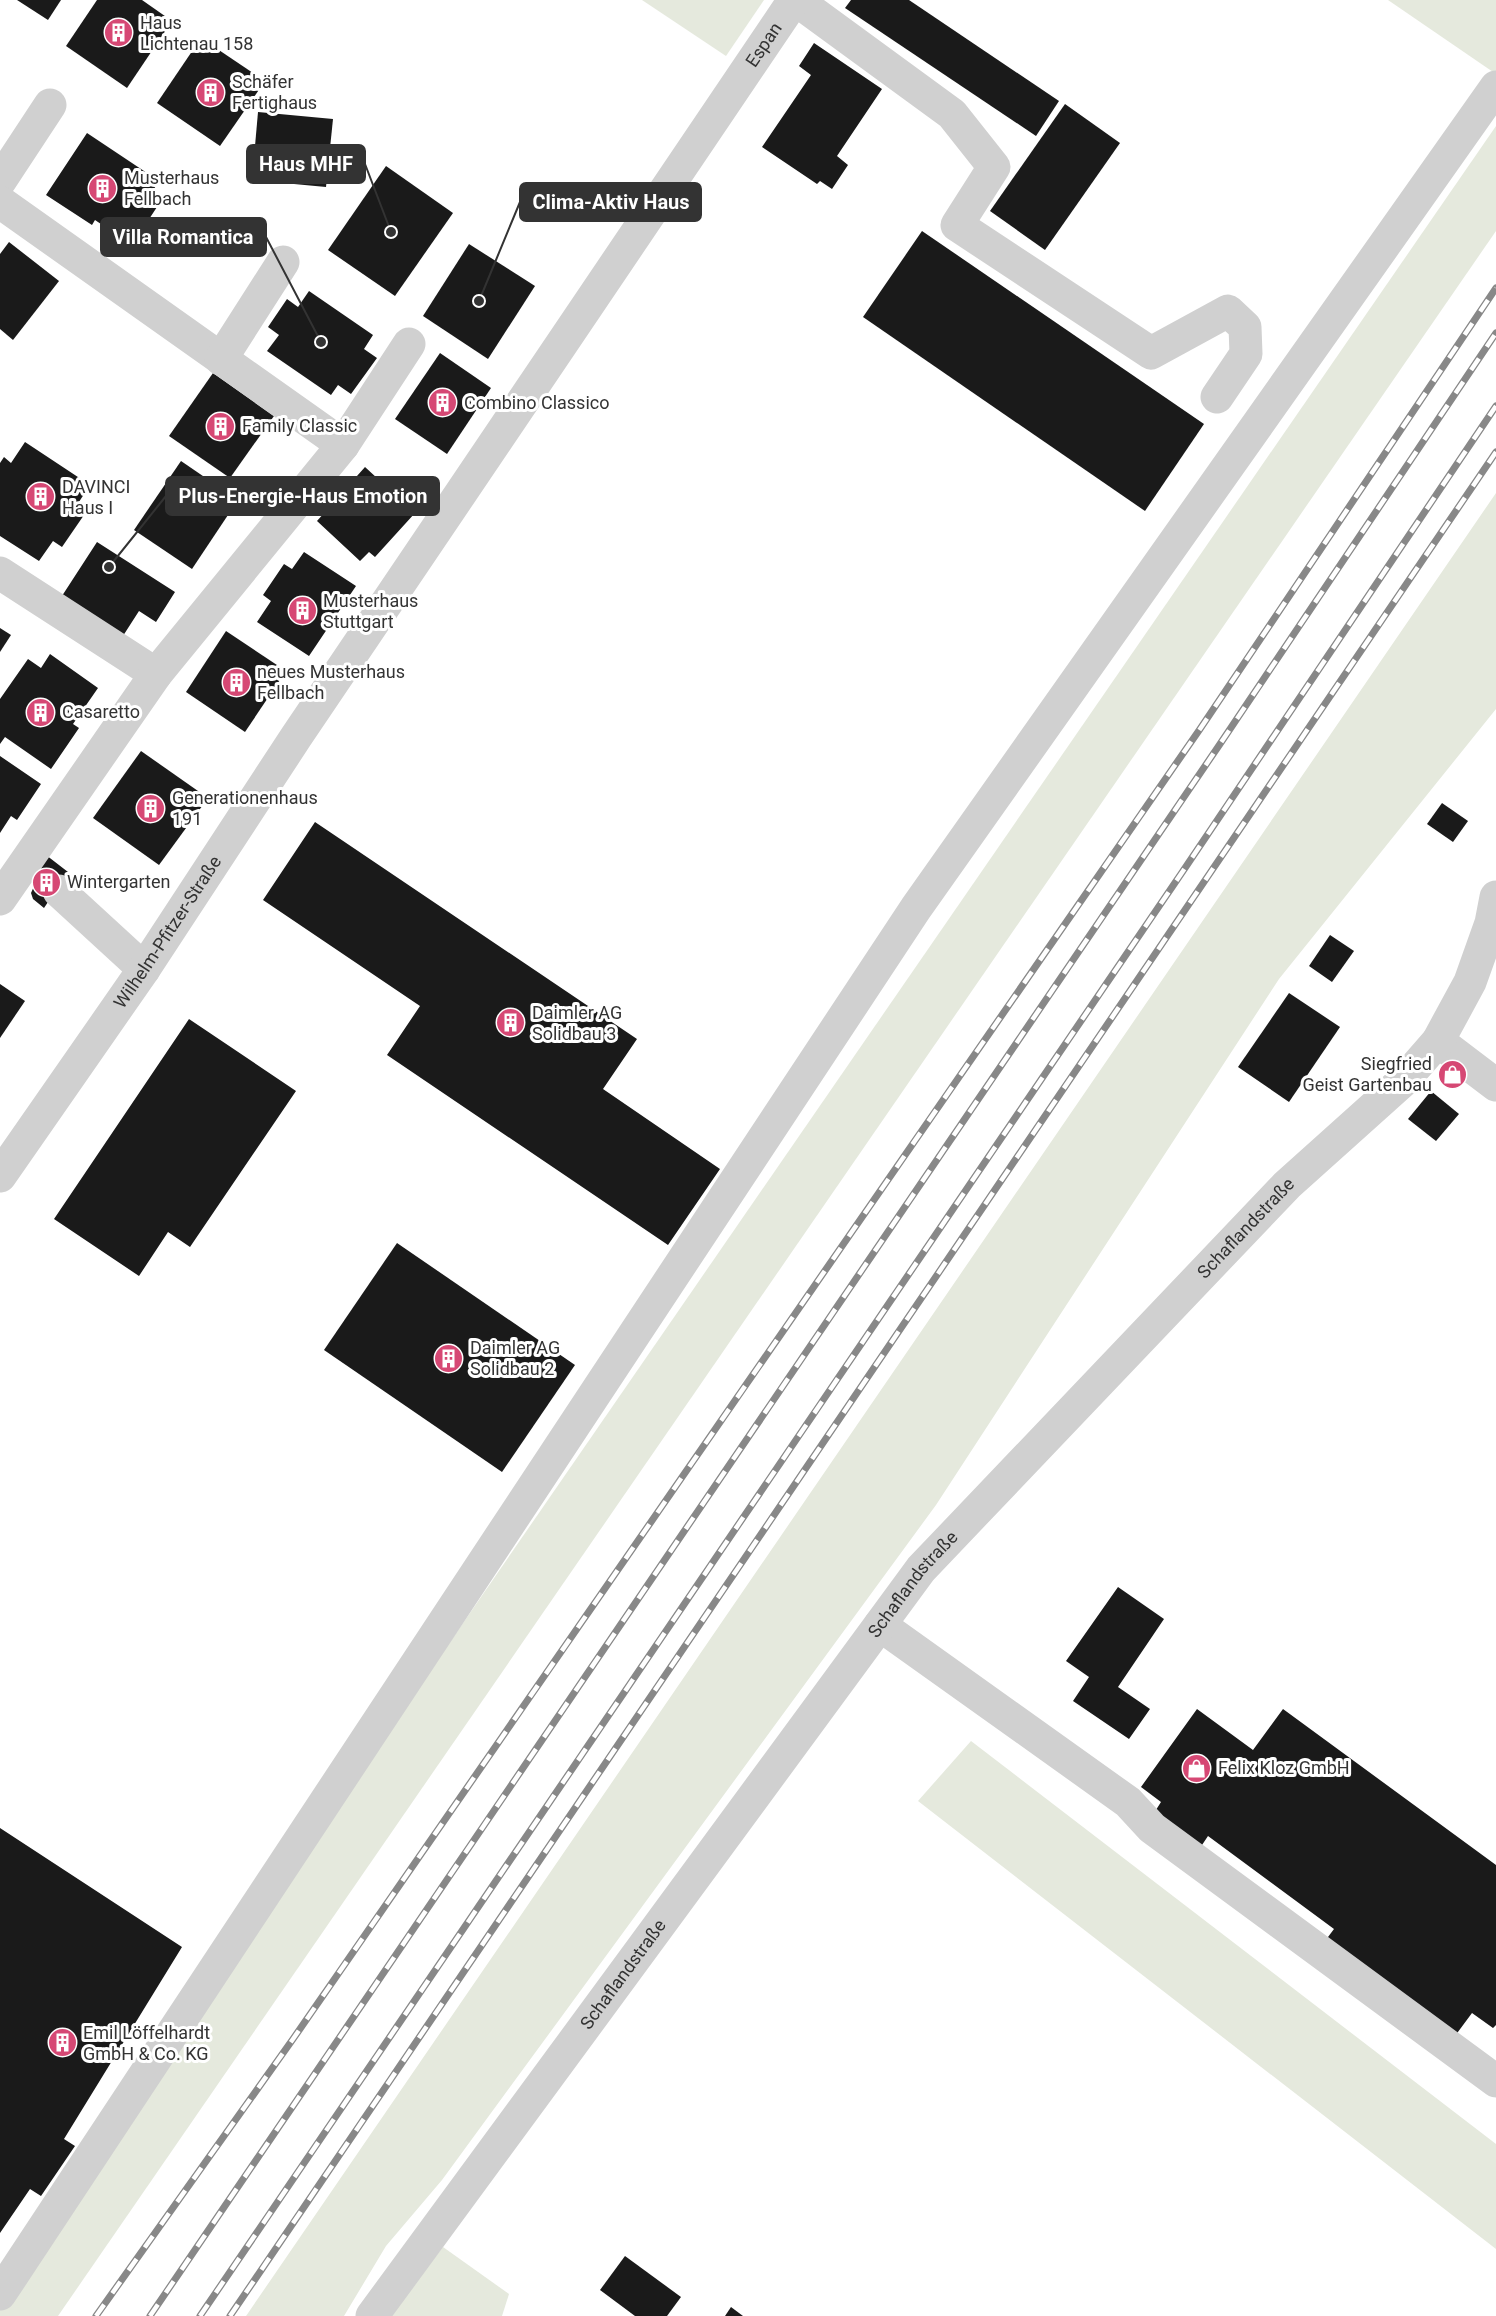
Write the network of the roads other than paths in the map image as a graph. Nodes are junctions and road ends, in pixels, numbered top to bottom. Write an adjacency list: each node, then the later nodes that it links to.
1 (795, 0): 3 (street, Espan); 10 (street)
2 (1496, 87): 23 (street)
3 (733, 90): 17 (street, Wilhelm-Pfitzer-Straße)
4 (50, 105): 5 (street)
5 (0, 181)
6 (0, 202): 9 (street)
7 (283, 262): 9 (street)
8 (409, 344): 11 (street)
9 (221, 359): 11 (street)
10 (1217, 398)
11 (343, 446): 13 (street)
12 (0, 573): 13 (street)
13 (156, 674): 15 (street)
14 (59, 891): 17 (street)
15 (0, 899)
16 (1494, 916): 18 (street, Schaflandstraße)
17 (144, 969): 20 (street, Wilhelm-Pfitzer-Straße)
18 (1438, 1041): 19 (street); 21 (street, Schaflandstraße)
19 (1496, 1085)
20 (0, 1176)
21 (880, 1625): 22 (street); 24 (street, Schaflandstraße)
22 (1496, 2081)
23 (0, 2294)
24 (372, 2316)

